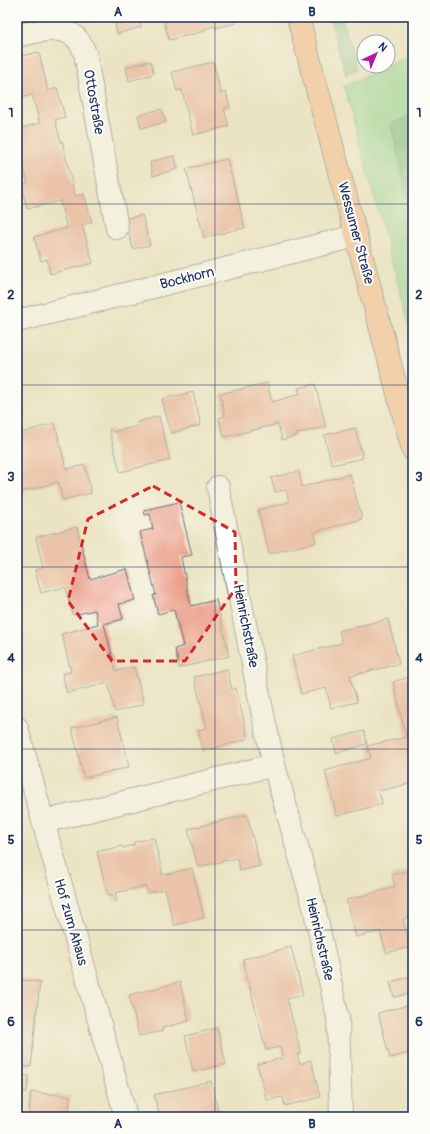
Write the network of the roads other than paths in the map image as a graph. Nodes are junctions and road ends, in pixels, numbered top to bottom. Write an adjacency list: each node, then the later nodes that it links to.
1 (298, 17): 4 (main road, Wessumer Straße)
2 (17, 36): 3 (street, Ottostraße)
3 (117, 228)
4 (356, 236): 5 (street, Bockhorn); 6 (main road, Wessumer Straße)
5 (17, 321)
6 (413, 450)
7 (218, 487): 9 (street, Heinrichstraße)
8 (17, 728): 10 (street, Hof zum Ahaus)
9 (274, 765): 10 (street); 12 (street, Heinrichstraße)
10 (43, 822): 11 (street, Hof zum Ahaus)
11 (126, 1117)
12 (341, 1117)

